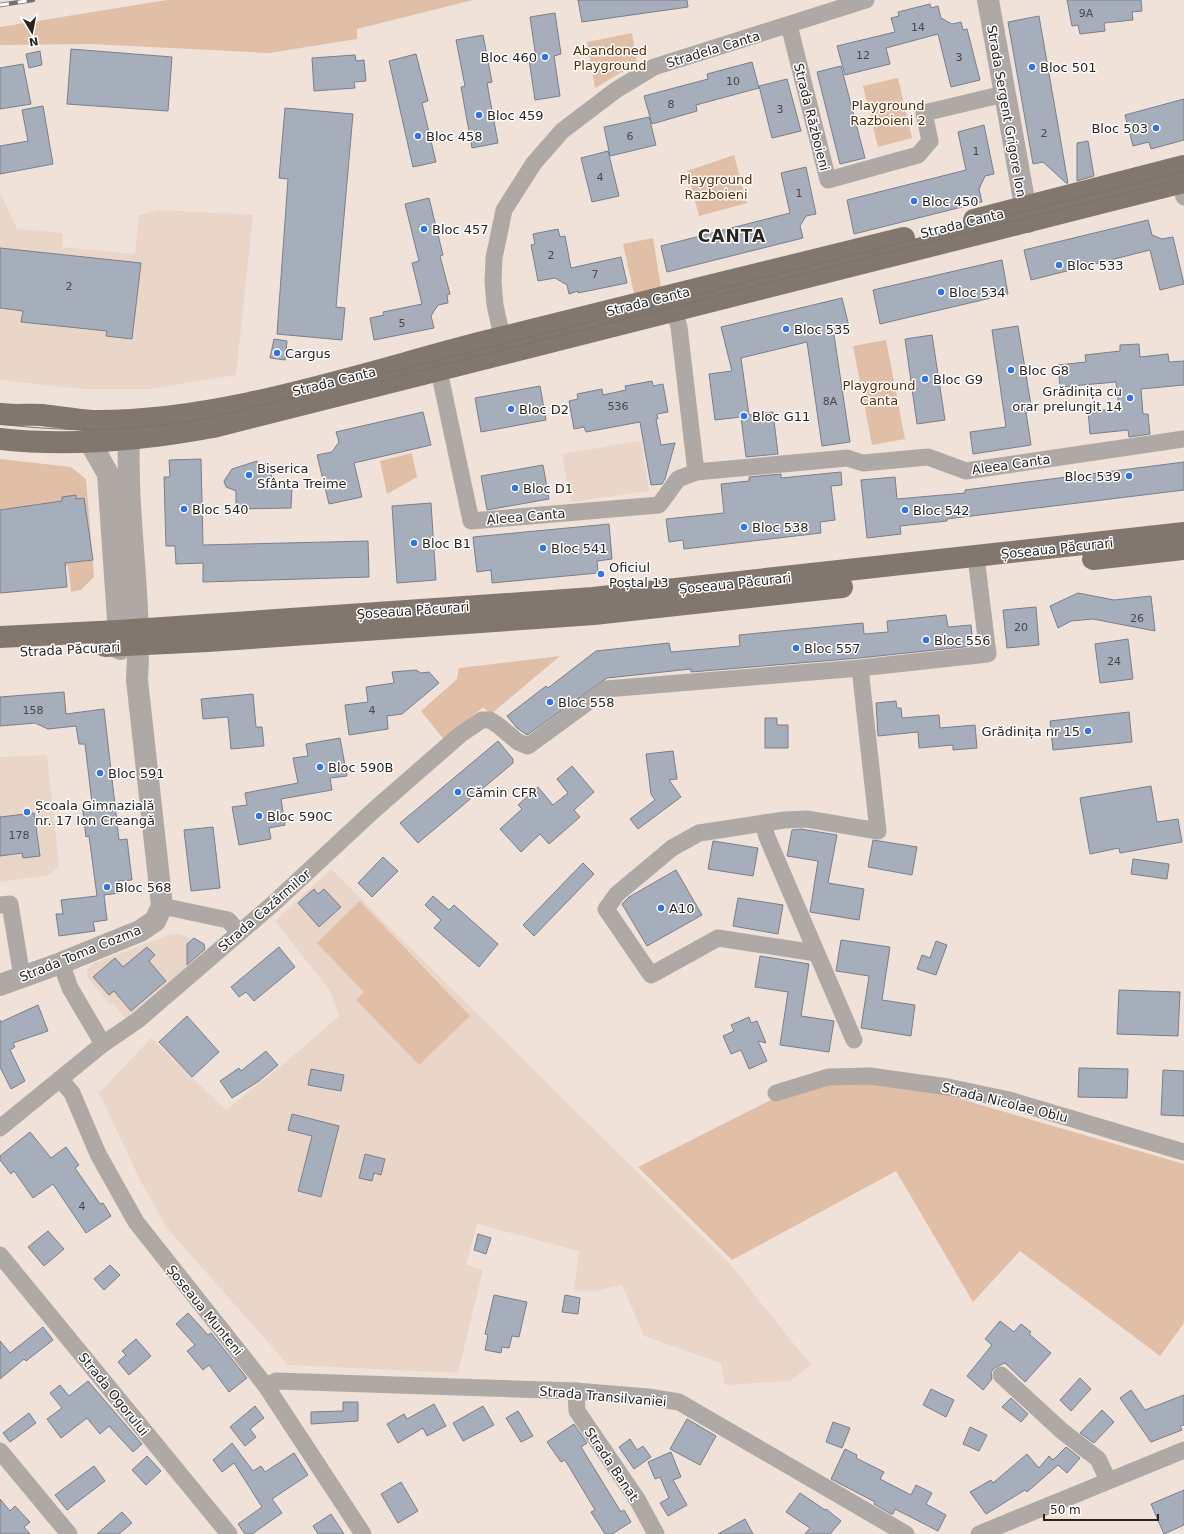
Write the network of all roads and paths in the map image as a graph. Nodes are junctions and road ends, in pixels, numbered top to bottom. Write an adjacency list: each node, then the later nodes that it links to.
1 (866, 0): 3 (street, Stradela Canta)
2 (988, 0): 4 (street, Strada Sergent Grigore Ion)
3 (790, 25): 4 (street, Strada Războieni); 8 (street, Stradela Canta)
4 (1004, 94): 6 (street, Strada Sergent Grigore Ion)
5 (1182, 179): 6 (main road, Strada Canta)
6 (1026, 214): 7 (main road, Strada Canta)
7 (672, 303): 8 (main road, Strada Canta); 9 (main road, Strada Canta); 15 (street)
8 (502, 338): 10 (main road, Strada Canta)
9 (439, 371): 12 (main road, Strada Canta); 15 (street, Aleea Canta)
10 (8, 415): 12 (street, Strada Canta)
11 (0, 439): 14 (main road)
12 (129, 439): 14 (main road); 20 (street)
13 (1184, 439): 15 (street, Aleea Canta)
14 (90, 442): 20 (street)
15 (696, 472)
16 (1184, 533): 18 (main road, Șoseaua Păcurari)
17 (1184, 549): 18 (main road, Șoseaua Păcurari)
18 (977, 564): 20 (main road, Șoseaua Păcurari); 22 (street)
19 (0, 637): 20 (main road, Strada Păcurari)
20 (129, 638): 21 (main road, Strada Păcurari); 25 (street)
21 (0, 652)
22 (860, 668): 23 (street); 26 (street, Strada Cazărmilor)
23 (763, 824): 27 (street); 27 (street)
24 (5, 904): 29 (street)
25 (162, 906): 26 (street); 28 (street, Strada Toma Cozma)
26 (239, 932): 32 (street, Strada Cazărmilor)
27 (816, 953): 31 (street)
28 (61, 963): 29 (street, Strada Toma Cozma); 32 (street)
29 (22, 977): 30 (street, Strada Toma Cozma)
30 (0, 985)
31 (854, 1040)
32 (103, 1044): 33 (street, Strada Cazărmilor)
33 (60, 1079): 35 (street, Strada Cazărmilor); 39 (street, Șoseaua Munteni)
34 (776, 1093): 36 (street, Strada Nicolae Oblu)
35 (0, 1128)
36 (1184, 1152)
37 (0, 1255): 45 (street, Strada Ogorului)
38 (1001, 1375): 43 (street)
39 (266, 1386): 40 (street, Strada Transilvaniei); 46 (street, Șoseaua Munteni)
40 (576, 1392): 47 (street, Strada Banat); 48 (street, Strada Transilvaniei)
41 (0, 1450): 44 (street)
42 (1184, 1450): 43 (street)
43 (1108, 1480): 49 (street)
44 (69, 1534)
45 (229, 1534)
46 (363, 1534)
47 (656, 1534)
48 (906, 1534)
49 (979, 1534)

